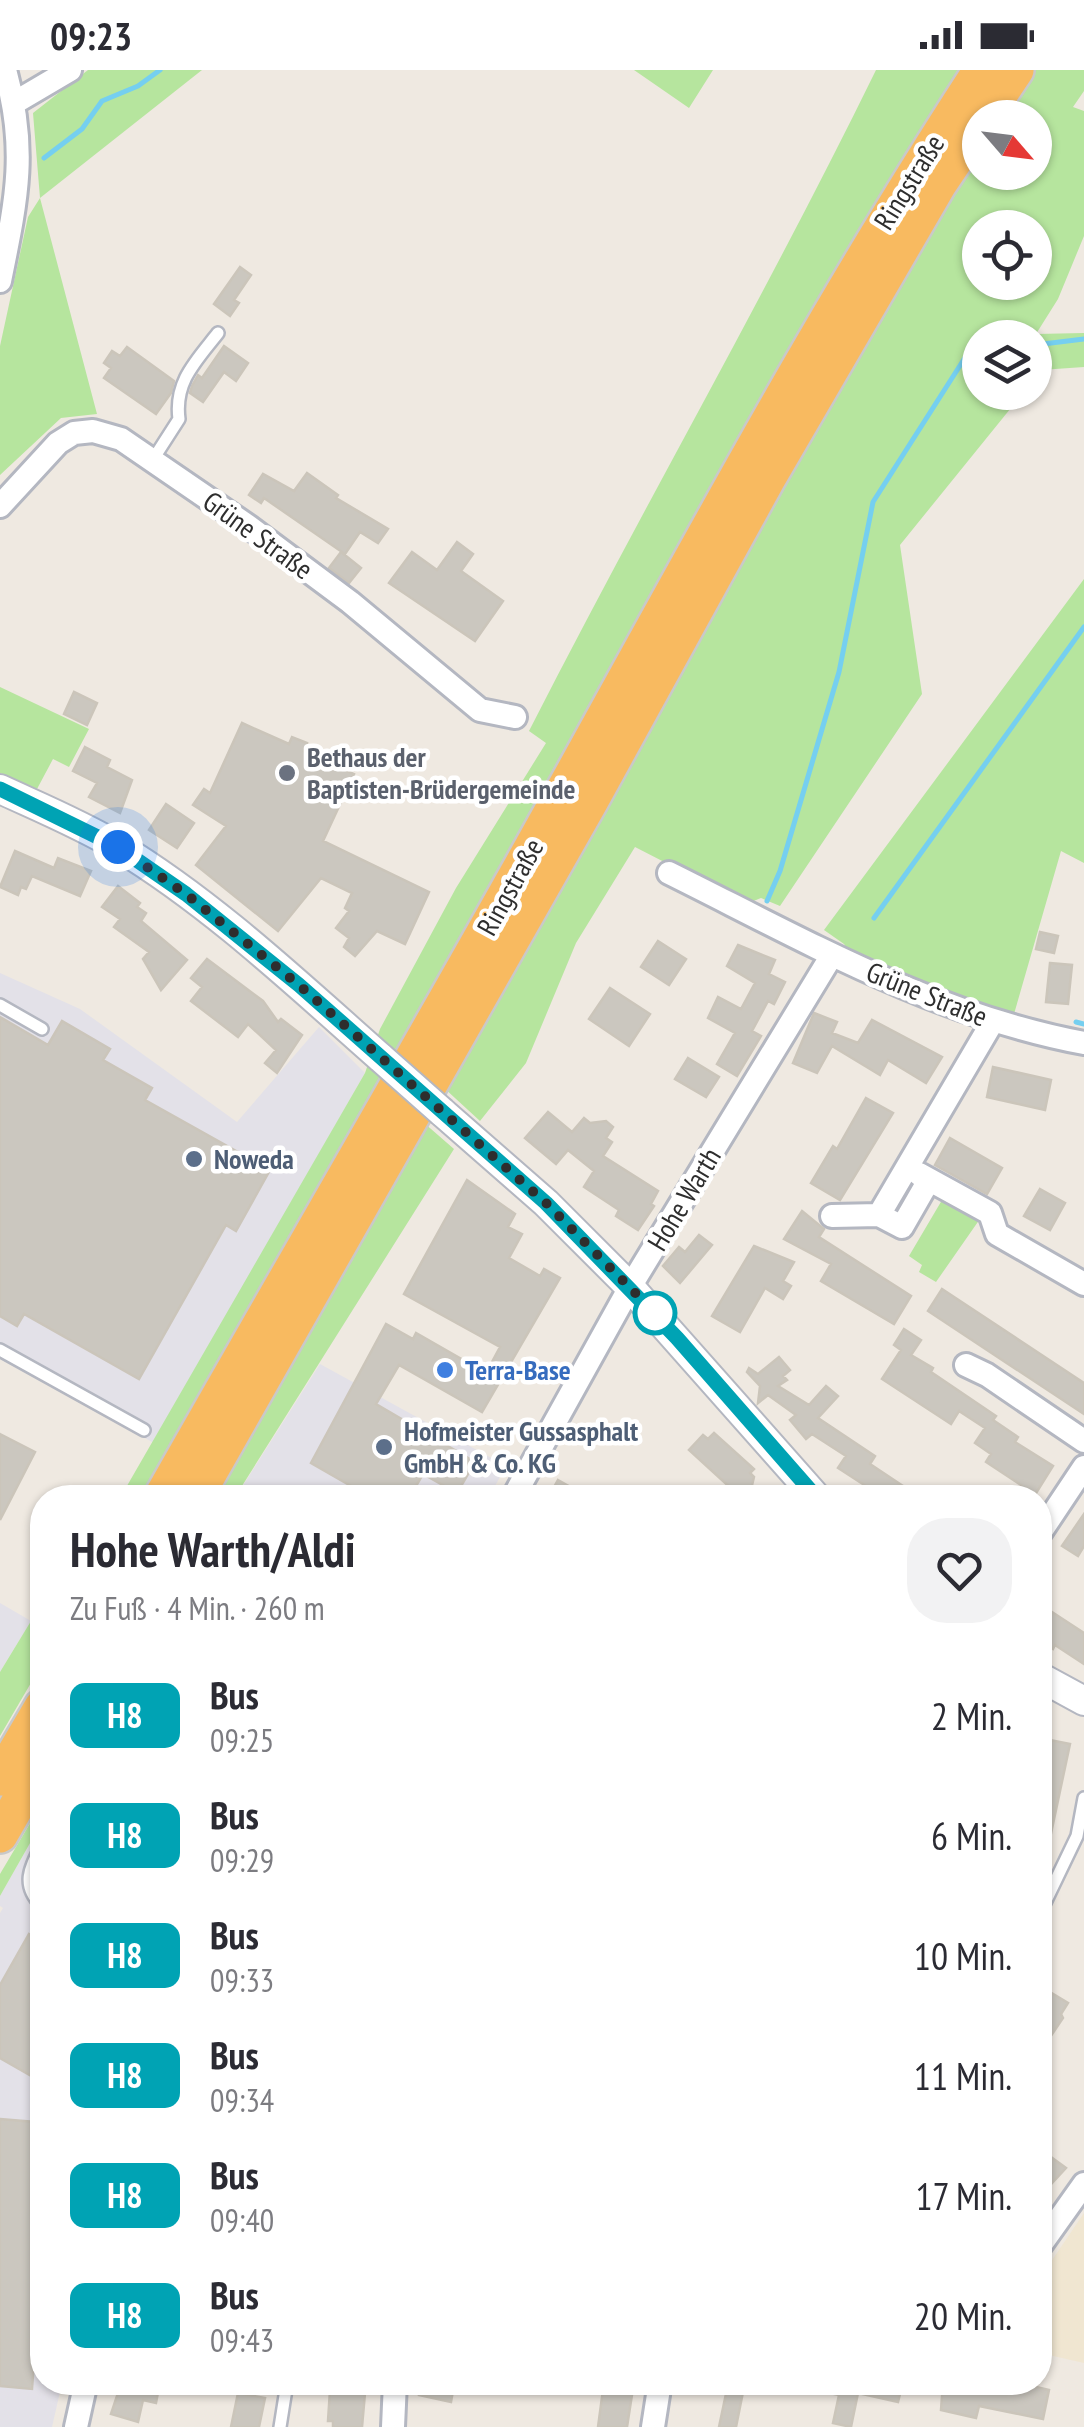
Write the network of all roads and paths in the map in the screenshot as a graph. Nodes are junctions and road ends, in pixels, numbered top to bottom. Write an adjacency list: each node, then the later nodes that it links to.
1 (5, 70): 6 (street)
2 (70, 70): 6 (street)
3 (980, 70): 31 (highway, Ringstraße)
4 (1016, 70): 5 (highway, Ringstraße)
5 (996, 100)
6 (14, 102): 8 (street)
7 (962, 150): 32 (highway, Ringstraße)
8 (0, 282)
9 (218, 333): 10 (lane)
10 (152, 460): 11 (street, Grüne Straße); 12 (street, Grüne Straße)
11 (0, 506)
12 (515, 717)
13 (0, 788): 25 (street, bridge)
14 (669, 873): 15 (street, Grüne Straße)
15 (832, 956): 17 (street, Grüne Straße); 25 (street, Hohe Warth)
16 (0, 1004): 18 (lane)
17 (993, 1021): 19 (street, Grüne Straße); 20 (street)
18 (42, 1029)
19 (1084, 1043)
20 (908, 1168): 21 (street); 22 (street)
21 (928, 1180): 22 (street); 24 (street)
22 (879, 1215): 23 (street)
23 (832, 1216)
24 (1084, 1284)
25 (630, 1287): 33 (street, Hohe Warth); 34 (street)
26 (0, 1350): 28 (lane)
27 (966, 1365): 29 (street)
28 (144, 1430)
29 (1084, 1441)
30 (1084, 1467): 35 (street)
31 (169, 1485)
32 (202, 1485)
33 (520, 1485)
34 (805, 1485)
35 (1052, 1515)
36 (1052, 1684): 37 (street)
37 (1084, 1701)
38 (30, 1727): 39 (highway)
39 (0, 1778)
40 (30, 1783): 42 (highway)
41 (1084, 1798): 43 (lane)
42 (0, 1835)
43 (1052, 1888)
44 (1084, 2184): 45 (street)
45 (1052, 2229)
46 (83, 2395): 50 (street)
47 (285, 2395): 51 (lane)
48 (394, 2395): 52 (street)
49 (658, 2395): 53 (street)
50 (76, 2427)
51 (280, 2427)
52 (393, 2427)
53 (653, 2427)

